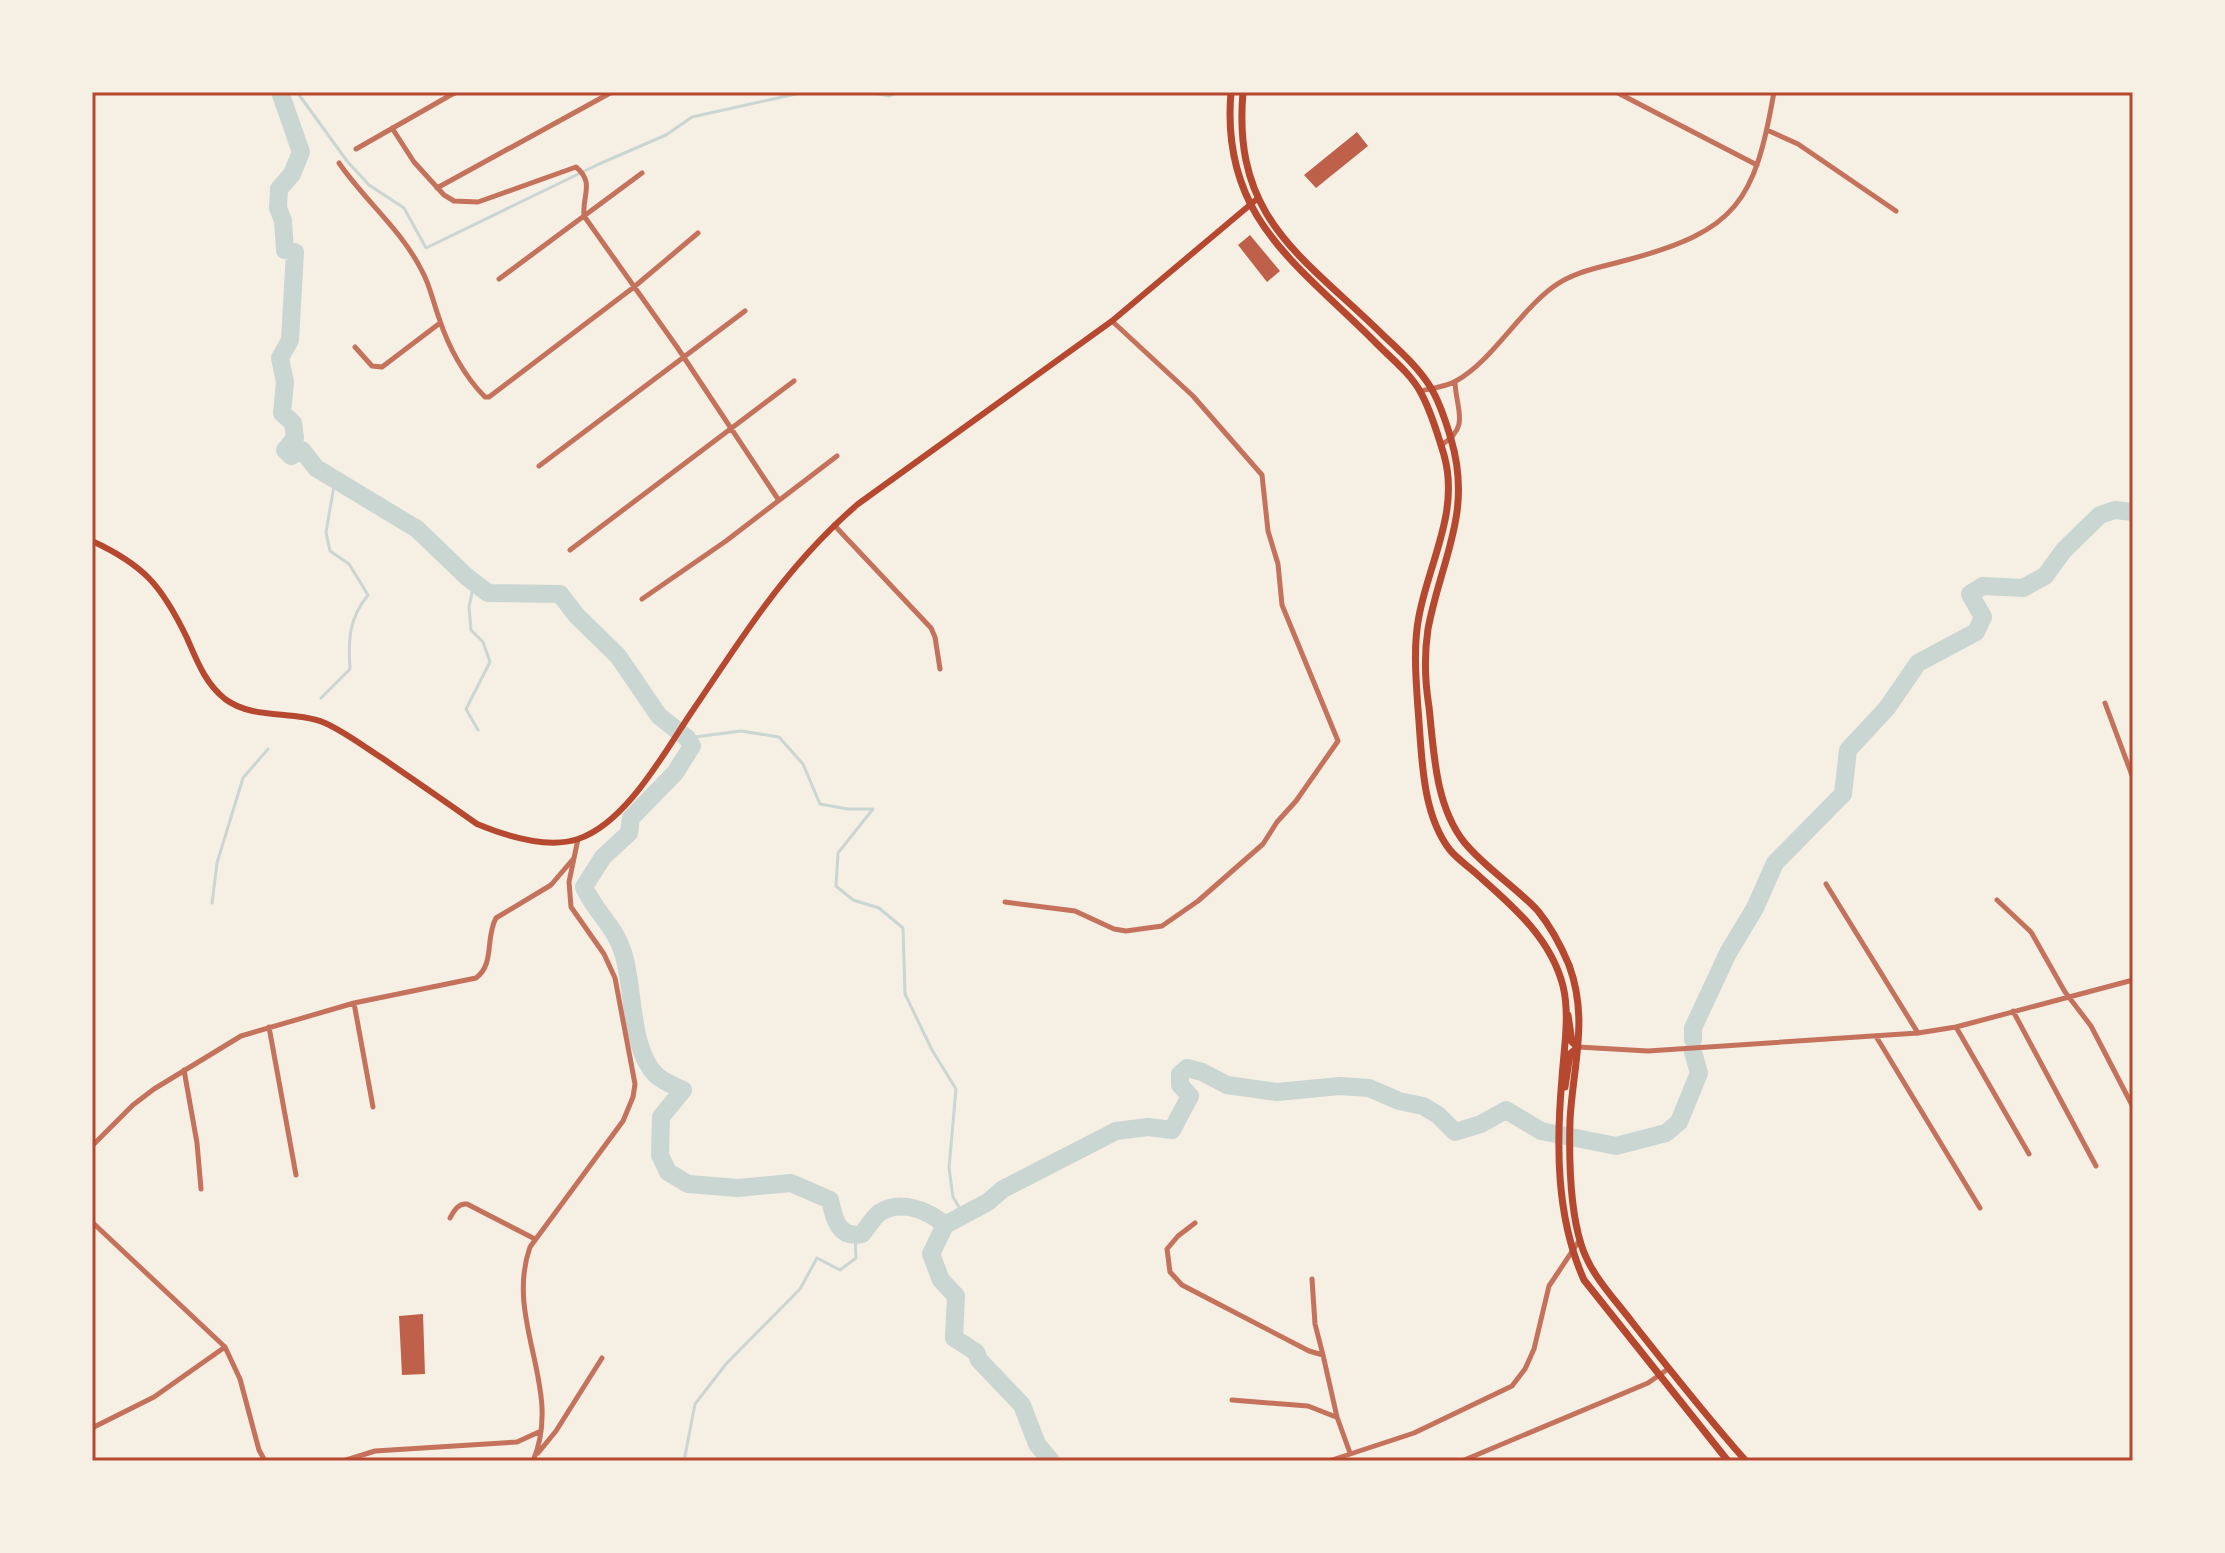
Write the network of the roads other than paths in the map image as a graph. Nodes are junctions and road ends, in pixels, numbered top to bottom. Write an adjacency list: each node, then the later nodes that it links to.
1 (454, 92): 7 (street)
2 (612, 92): 13 (street)
3 (1231, 92): 15 (main road)
4 (1243, 92): 14 (main road)
5 (1616, 92): 11 (street)
6 (1774, 92): 8 (street)
7 (392, 128): 9 (street); 13 (street)
8 (1767, 130): 11 (street); 16 (street)
9 (356, 149)
10 (339, 163): 23 (street)
11 (1757, 165): 27 (street)
12 (642, 173): 17 (street)
13 (437, 188): 17 (street)
14 (1257, 199): 15 (main road); 28 (main road)
15 (1249, 206): 22 (main road); 29 (main road)
16 (1896, 211)
17 (584, 216): 19 (street); 20 (street)
18 (698, 233): 20 (street)
19 (499, 279)
20 (634, 287): 23 (street); 25 (street)
21 (745, 311): 25 (street)
22 (1112, 321): 36 (main road); 47 (street)
23 (440, 323): 24 (street)
24 (355, 347)
25 (684, 357): 30 (street); 34 (street)
26 (794, 381): 30 (street)
27 (1455, 382): 28 (street); 31 (street)
28 (1431, 388): 29 (street); 31 (main road)
29 (1421, 391): 32 (main road)
30 (731, 429): 35 (street); 38 (street)
31 (1451, 439): 32 (street); 57 (main road)
32 (1441, 445): 51 (main road)
33 (837, 456): 35 (street)
34 (539, 466)
35 (778, 499): 39 (street)
36 (834, 525): 40 (street); 43 (main road)
37 (92, 541): 43 (main road)
38 (570, 550)
39 (642, 599)
40 (940, 669)
41 (2105, 703): 42 (street)
42 (2133, 778)
43 (578, 839): 44 (street)
44 (574, 858): 50 (street); 71 (street)
45 (1826, 884): 55 (street)
46 (1997, 900): 49 (street)
47 (1005, 902)
48 (2133, 980): 49 (street)
49 (2068, 996): 52 (street); 61 (street)
50 (354, 1003): 53 (street); 60 (street)
51 (1566, 1008): 57 (main road); 59 (main road)
52 (2013, 1011): 54 (street); 64 (street)
53 (269, 1027): 58 (street); 65 (street)
54 (1956, 1027): 55 (street); 63 (street)
55 (1918, 1033): 56 (street)
56 (1877, 1038): 57 (street); 67 (street)
57 (1578, 1047): 59 (main road); 72 (main road)
58 (184, 1070): 62 (street); 66 (street)
59 (1560, 1104): 73 (main road)
60 (373, 1107)
61 (2133, 1107)
62 (92, 1146)
63 (2029, 1154)
64 (2096, 1166)
65 (296, 1175)
66 (201, 1189)
67 (1980, 1208)
68 (450, 1218): 71 (street)
69 (92, 1222): 75 (street)
70 (1195, 1223): 76 (street)
71 (535, 1239): 83 (street)
72 (1579, 1241): 73 (street); 78 (main road)
73 (1571, 1251): 79 (main road); 84 (street)
74 (1312, 1279): 76 (street)
75 (225, 1347): 82 (street); 86 (street)
76 (1323, 1355): 81 (street)
77 (602, 1358): 85 (street)
78 (1668, 1369): 79 (street); 91 (main road)
79 (1660, 1377): 89 (street); 90 (main road)
80 (1232, 1400): 81 (street)
81 (1337, 1417): 84 (street)
82 (92, 1428)
83 (543, 1430): 85 (street); 87 (street)
84 (1350, 1453): 88 (street)
85 (534, 1459)
86 (265, 1461)
87 (343, 1461)
88 (1329, 1461)
89 (1462, 1461)
90 (1728, 1461)
91 (1746, 1461)

